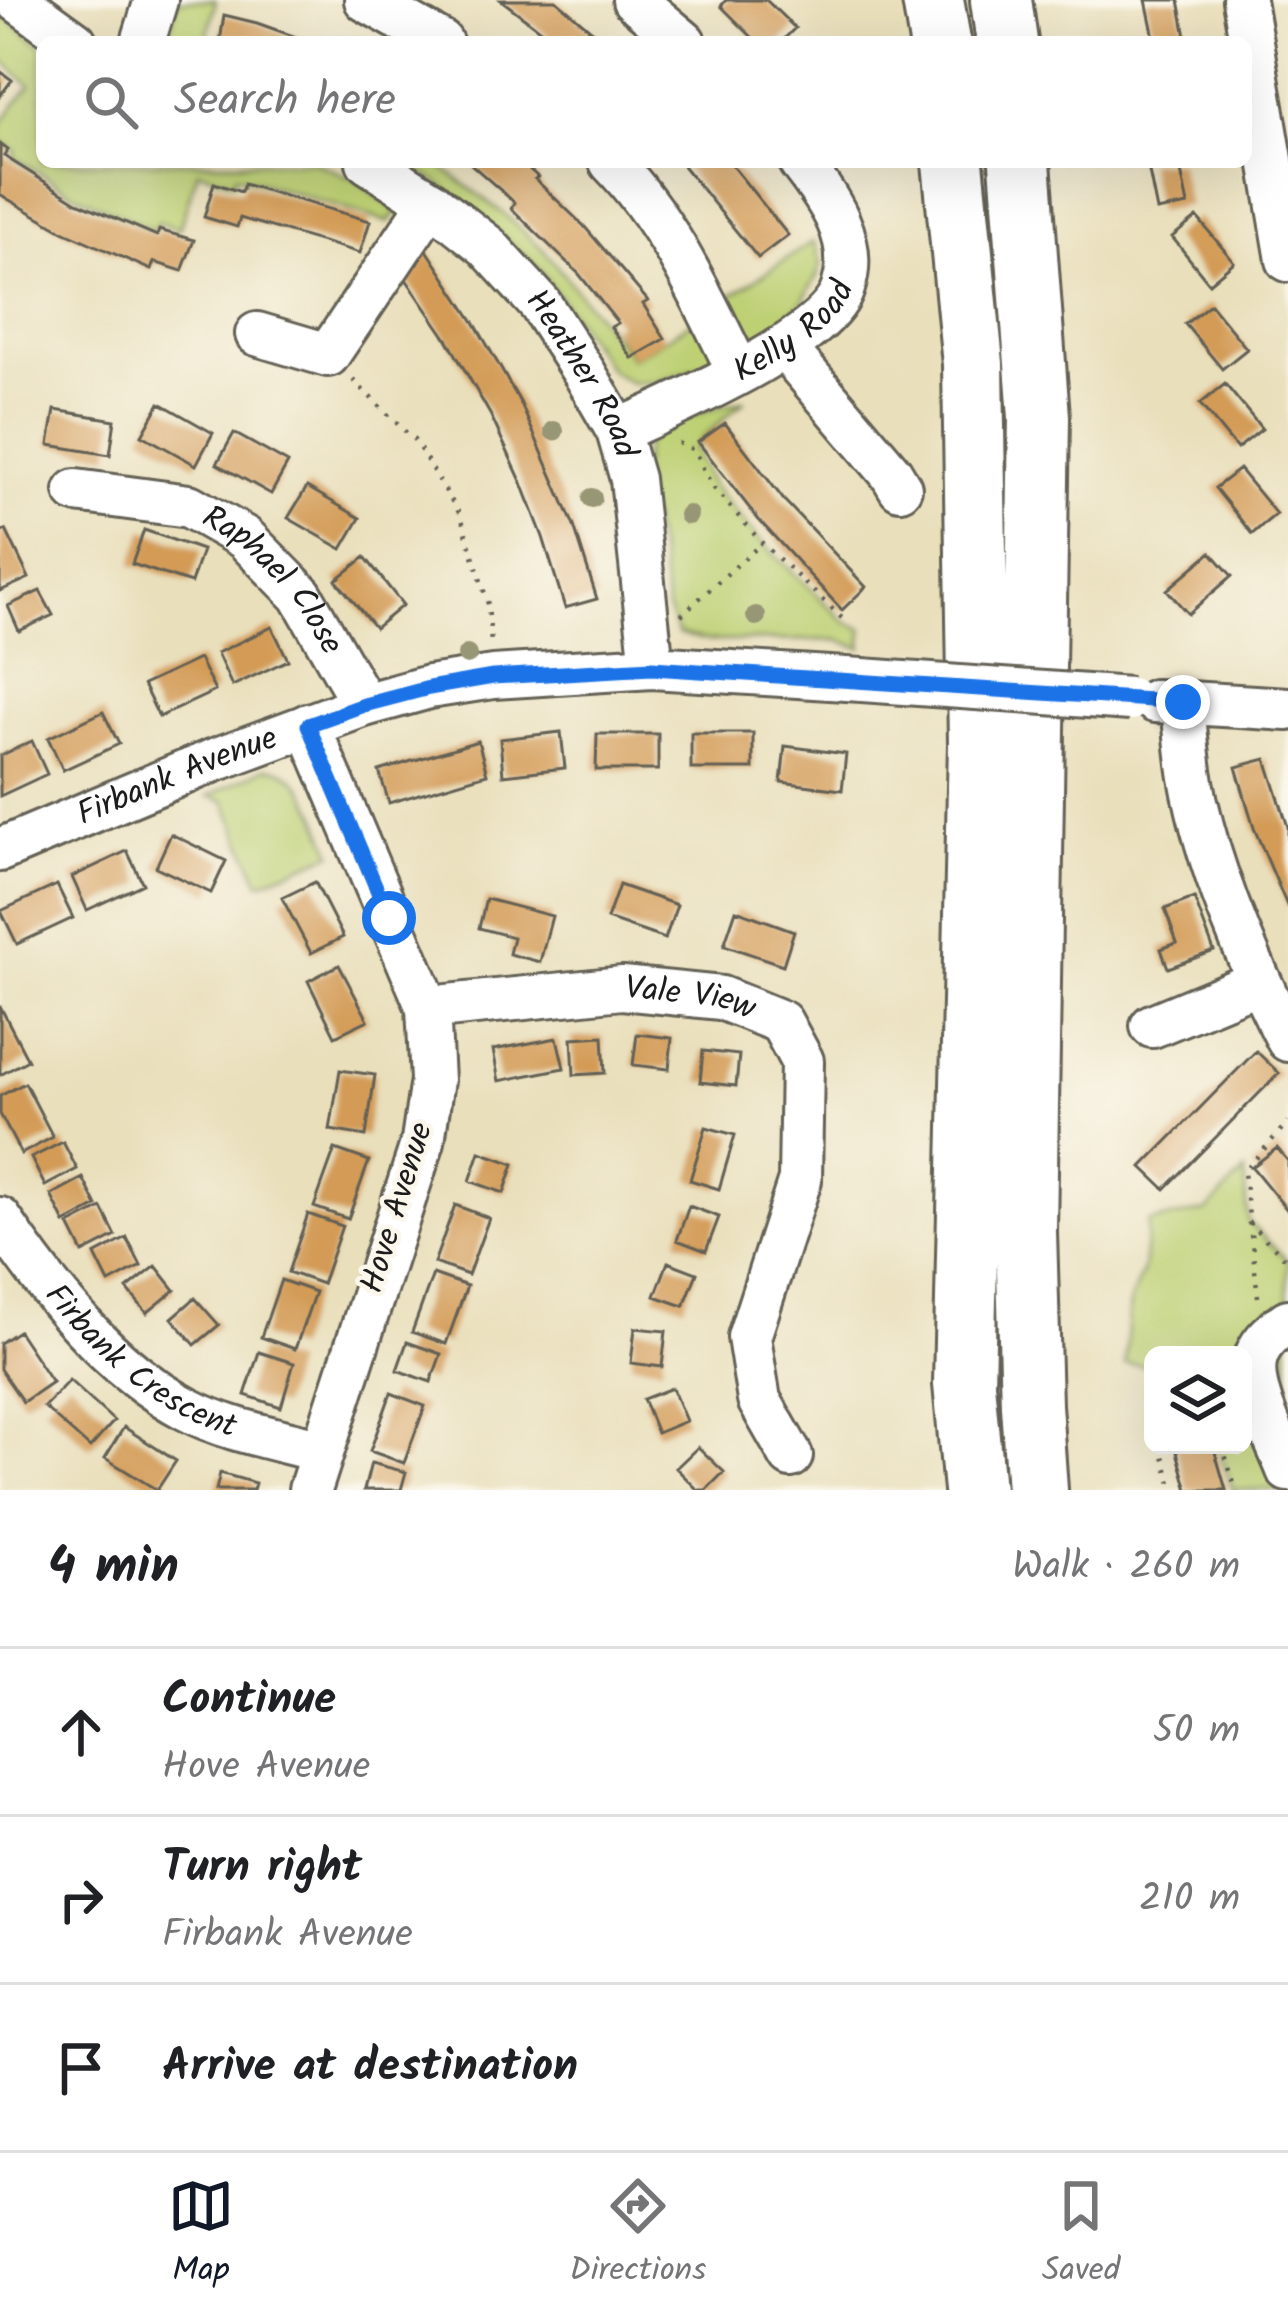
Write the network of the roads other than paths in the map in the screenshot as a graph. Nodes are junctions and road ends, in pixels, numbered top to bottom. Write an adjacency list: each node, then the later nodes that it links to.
1 (16, 0): 8 (street)
2 (156, 0): 9 (street)
3 (366, 0): 10 (street)
4 (634, 0): 11 (street)
5 (933, 0): 12 (highway)
6 (1001, 0): 13 (highway)
7 (1244, 0): 14 (street)
8 (67, 36)
9 (145, 36)
10 (430, 36)
11 (677, 36)
12 (939, 36)
13 (1006, 36)
14 (1250, 36)
15 (1252, 47): 22 (street)
16 (377, 168): 21 (street, Heather Road)
17 (617, 168): 25 (street)
18 (805, 168): 24 (street, Kelly Road)
19 (954, 168): 44 (highway)
20 (1019, 168): 45 (highway)
21 (431, 202): 23 (street); 26 (street, Heather Road)
22 (1288, 260)
23 (257, 334)
24 (784, 347): 25 (street, Kelly Road); 27 (street)
25 (739, 372): 26 (street, Kelly Road)
26 (626, 427): 29 (street, Heather Road)
27 (900, 488)
28 (76, 491): 31 (street, Raphael Close)
29 (650, 652): 30 (street, Firbank Avenue, bridge); 31 (street, Firbank Avenue)
30 (1183, 702): 32 (street, Firbank Avenue); 35 (street)
31 (364, 705): 33 (street, Firbank Avenue)
32 (1288, 709)
33 (308, 725): 34 (street, Firbank Avenue); 36 (street, Hove Avenue)
34 (0, 850)
35 (1258, 982): 37 (street); 38 (street)
36 (428, 1008): 41 (street, Vale View); 43 (street, Hove Avenue)
37 (1152, 1026)
38 (1288, 1040)
39 (0, 1219): 43 (street, Firbank Crescent)
40 (1276, 1333): 42 (street)
41 (791, 1456)
42 (1288, 1470)
43 (315, 1471)
44 (974, 1490)
45 (1037, 1490)

